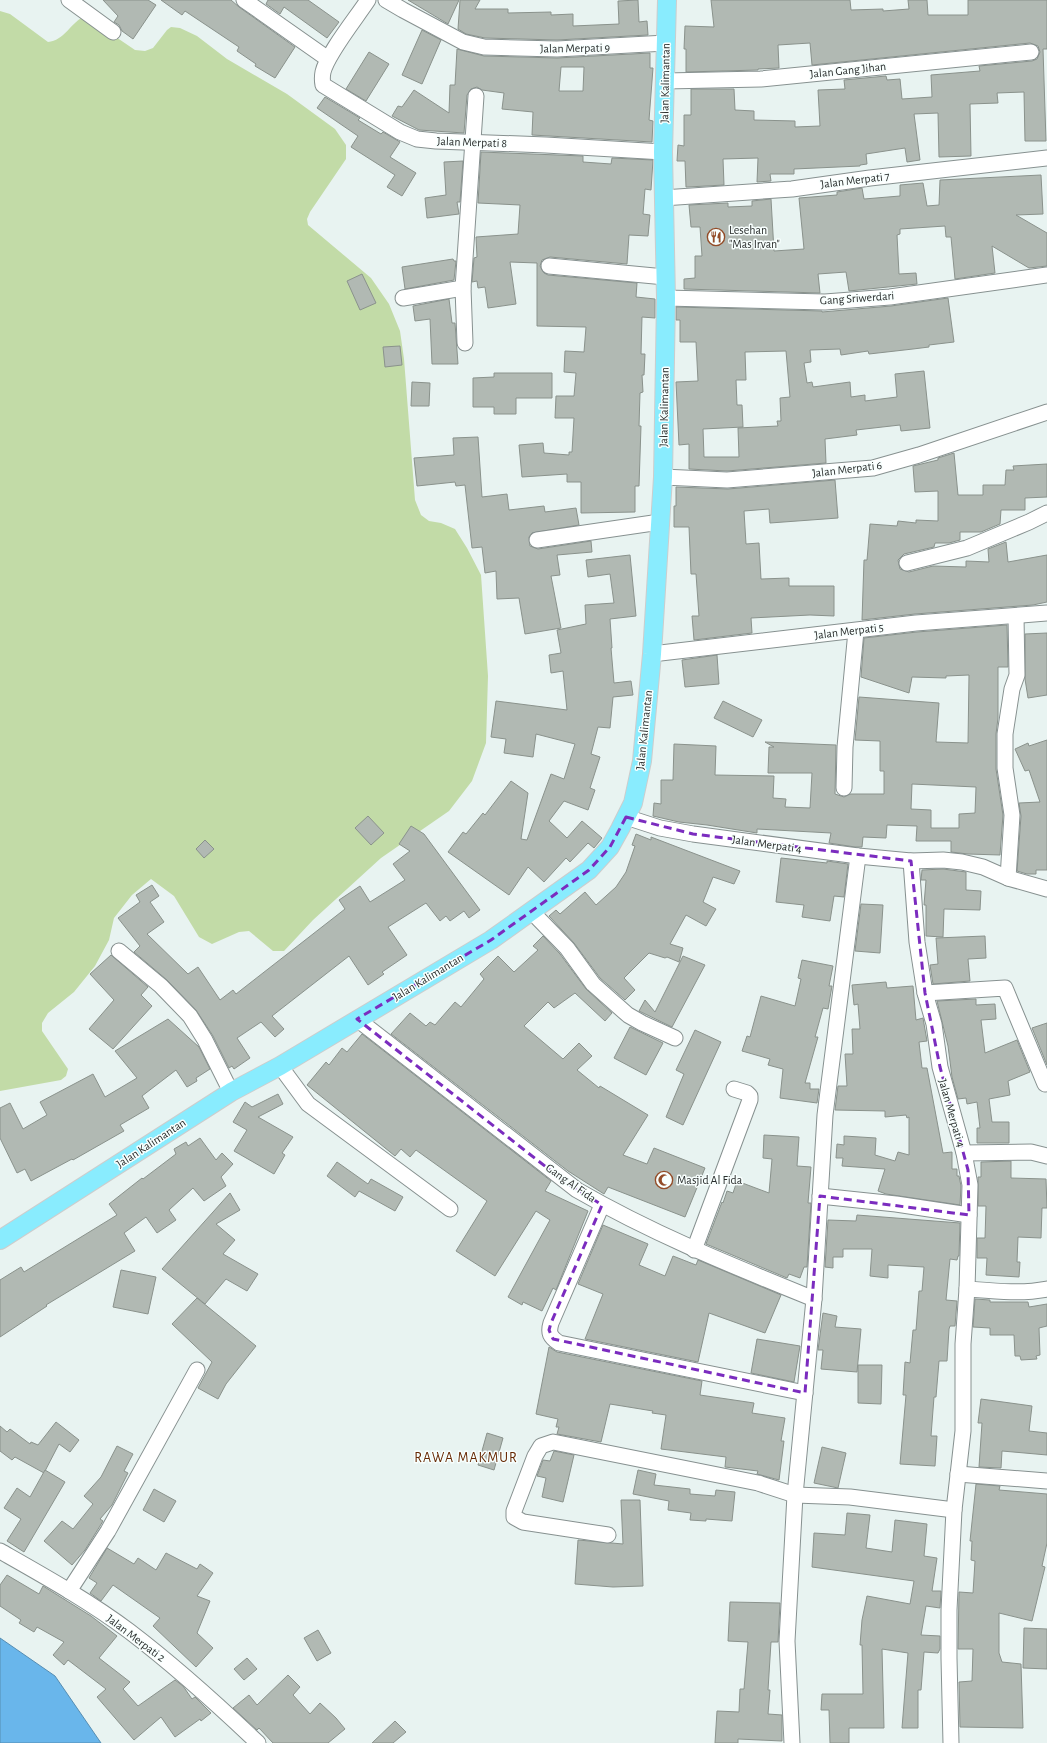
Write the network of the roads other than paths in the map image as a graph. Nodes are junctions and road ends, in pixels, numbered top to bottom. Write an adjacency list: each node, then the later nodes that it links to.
1 (69, 0): 6 (street)
2 (244, 0): 9 (street)
3 (368, 0): 9 (street)
4 (386, 0): 7 (street, Jalan Merpati 9)
5 (667, 0): 7 (main road, Jalan Kalimantan)
6 (113, 32)
7 (666, 43): 10 (main road, Jalan Kalimantan)
8 (1031, 52): 10 (street, Jalan Gang Jihan)
9 (328, 59): 12 (street, Jalan Merpati 8)
10 (665, 81): 13 (main road, Jalan Kalimantan)
11 (476, 96): 12 (street)
12 (473, 142): 13 (street, Jalan Merpati 8); 19 (street)
13 (663, 152): 15 (main road, Jalan Kalimantan)
14 (1047, 158): 15 (street, Jalan Merpati 7)
15 (663, 198): 18 (main road, Jalan Kalimantan)
16 (548, 266): 18 (street)
17 (1047, 275): 21 (street, Gang Sriwerdari)
18 (665, 277): 21 (main road, Jalan Kalimantan)
19 (463, 288): 20 (street); 22 (street)
20 (403, 298)
21 (666, 298): 24 (main road, Jalan Kalimantan)
22 (465, 343)
23 (1047, 412): 24 (street, Jalan Merpati 6)
24 (663, 477): 26 (main road, Jalan Kalimantan)
25 (1047, 512): 28 (street)
26 (660, 522): 27 (street); 32 (main road, Jalan Kalimantan)
27 (537, 540)
28 (907, 563)
29 (1047, 613): 30 (street, Jalan Merpati 5)
30 (1016, 616): 31 (street, Jalan Merpati 5); 37 (street)
31 (856, 631): 32 (street, Jalan Merpati 5); 33 (street)
32 (652, 654): 34 (main road, Jalan Kalimantan)
33 (844, 788)
34 (626, 817): 35 (street, Jalan Merpati 4); 39 (main road, Jalan Kalimantan)
35 (858, 856): 36 (street, Jalan Merpati 4); 50 (street)
36 (911, 861): 37 (street, Jalan Merpati 4); 41 (street, Jalan Merpati 4)
37 (1008, 878): 38 (street, Jalan Merpati 4)
38 (1047, 889)
39 (532, 912): 42 (main road, Jalan Kalimantan); 43 (street)
40 (120, 951): 47 (street)
41 (925, 993): 45 (street); 48 (street, Jalan Merpati 4)
42 (357, 1019): 44 (main road, Jalan Kalimantan); 51 (street, Gang Al Fida)
43 (675, 1038)
44 (280, 1066): 47 (main road, Jalan Kalimantan); 52 (street)
45 (1045, 1084)
46 (734, 1088): 55 (street)
47 (231, 1092): 54 (main road, Jalan Kalimantan)
48 (964, 1153): 49 (street); 53 (street, Jalan Merpati 4)
49 (1047, 1156)
50 (820, 1196): 53 (street); 58 (street)
51 (602, 1204): 55 (street, Gang Al Fida); 60 (street)
52 (450, 1209)
53 (969, 1215): 56 (street, Jalan Merpati 4)
54 (0, 1240)
55 (694, 1250): 58 (street, Gang Al Fida)
56 (967, 1290): 57 (street); 61 (street, Jalan Merpati 4)
57 (1047, 1290)
58 (814, 1299): 60 (street)
59 (197, 1370): 67 (street)
60 (805, 1393): 63 (street)
61 (958, 1474): 62 (street); 64 (street, Jalan Merpati 4)
62 (1047, 1480)
63 (795, 1495): 64 (street); 65 (street); 69 (street)
64 (954, 1510): 70 (street, Jalan Merpati 4)
65 (608, 1535)
66 (0, 1551): 67 (street, Jalan Merpati 2)
67 (69, 1590): 68 (street, Jalan Merpati 2)
68 (258, 1743)
69 (792, 1743)
70 (951, 1743)

